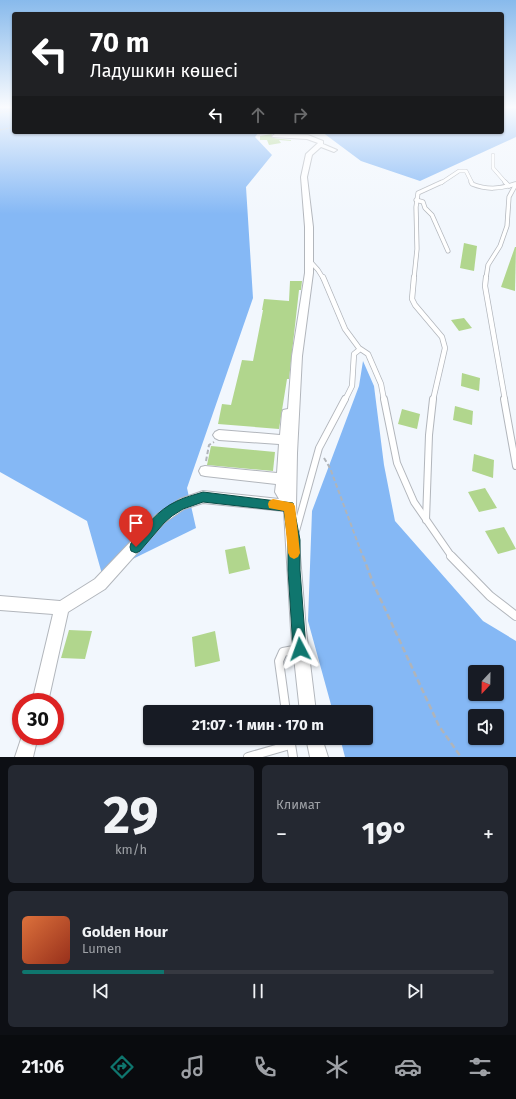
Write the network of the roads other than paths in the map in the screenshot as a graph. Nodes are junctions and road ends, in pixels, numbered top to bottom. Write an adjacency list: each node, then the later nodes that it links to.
1 (319, 144): 2 (street); 8 (street)
2 (334, 150)
3 (493, 155): 5 (lane)
4 (516, 184): 5 (lane); 13 (lane)
5 (509, 186): 6 (lane)
6 (416, 200): 7 (lane); 17 (lane)
7 (448, 251)
8 (308, 259): 10 (lane); 16 (street)
9 (300, 301): 12 (street)
10 (359, 350): 17 (lane); 18 (lane)
11 (219, 435): 12 (street)
12 (284, 440): 15 (street)
13 (516, 466)
14 (205, 471): 15 (street)
15 (282, 479): 16 (street)
16 (290, 506): 18 (street); 20 (street)
17 (426, 520): 21 (lane)
18 (294, 540): 22 (street)
19 (0, 603): 20 (street)
20 (62, 608): 23 (street)
21 (516, 616)
22 (300, 649): 24 (lane); 25 (street)
23 (42, 693)
24 (285, 705)
25 (307, 705)
26 (27, 745): 30 (street)
27 (280, 745): 31 (lane)
28 (291, 745): 32 (lane)
29 (316, 745): 33 (street)
30 (24, 757)
31 (248, 757)
32 (293, 757)
33 (319, 757)

